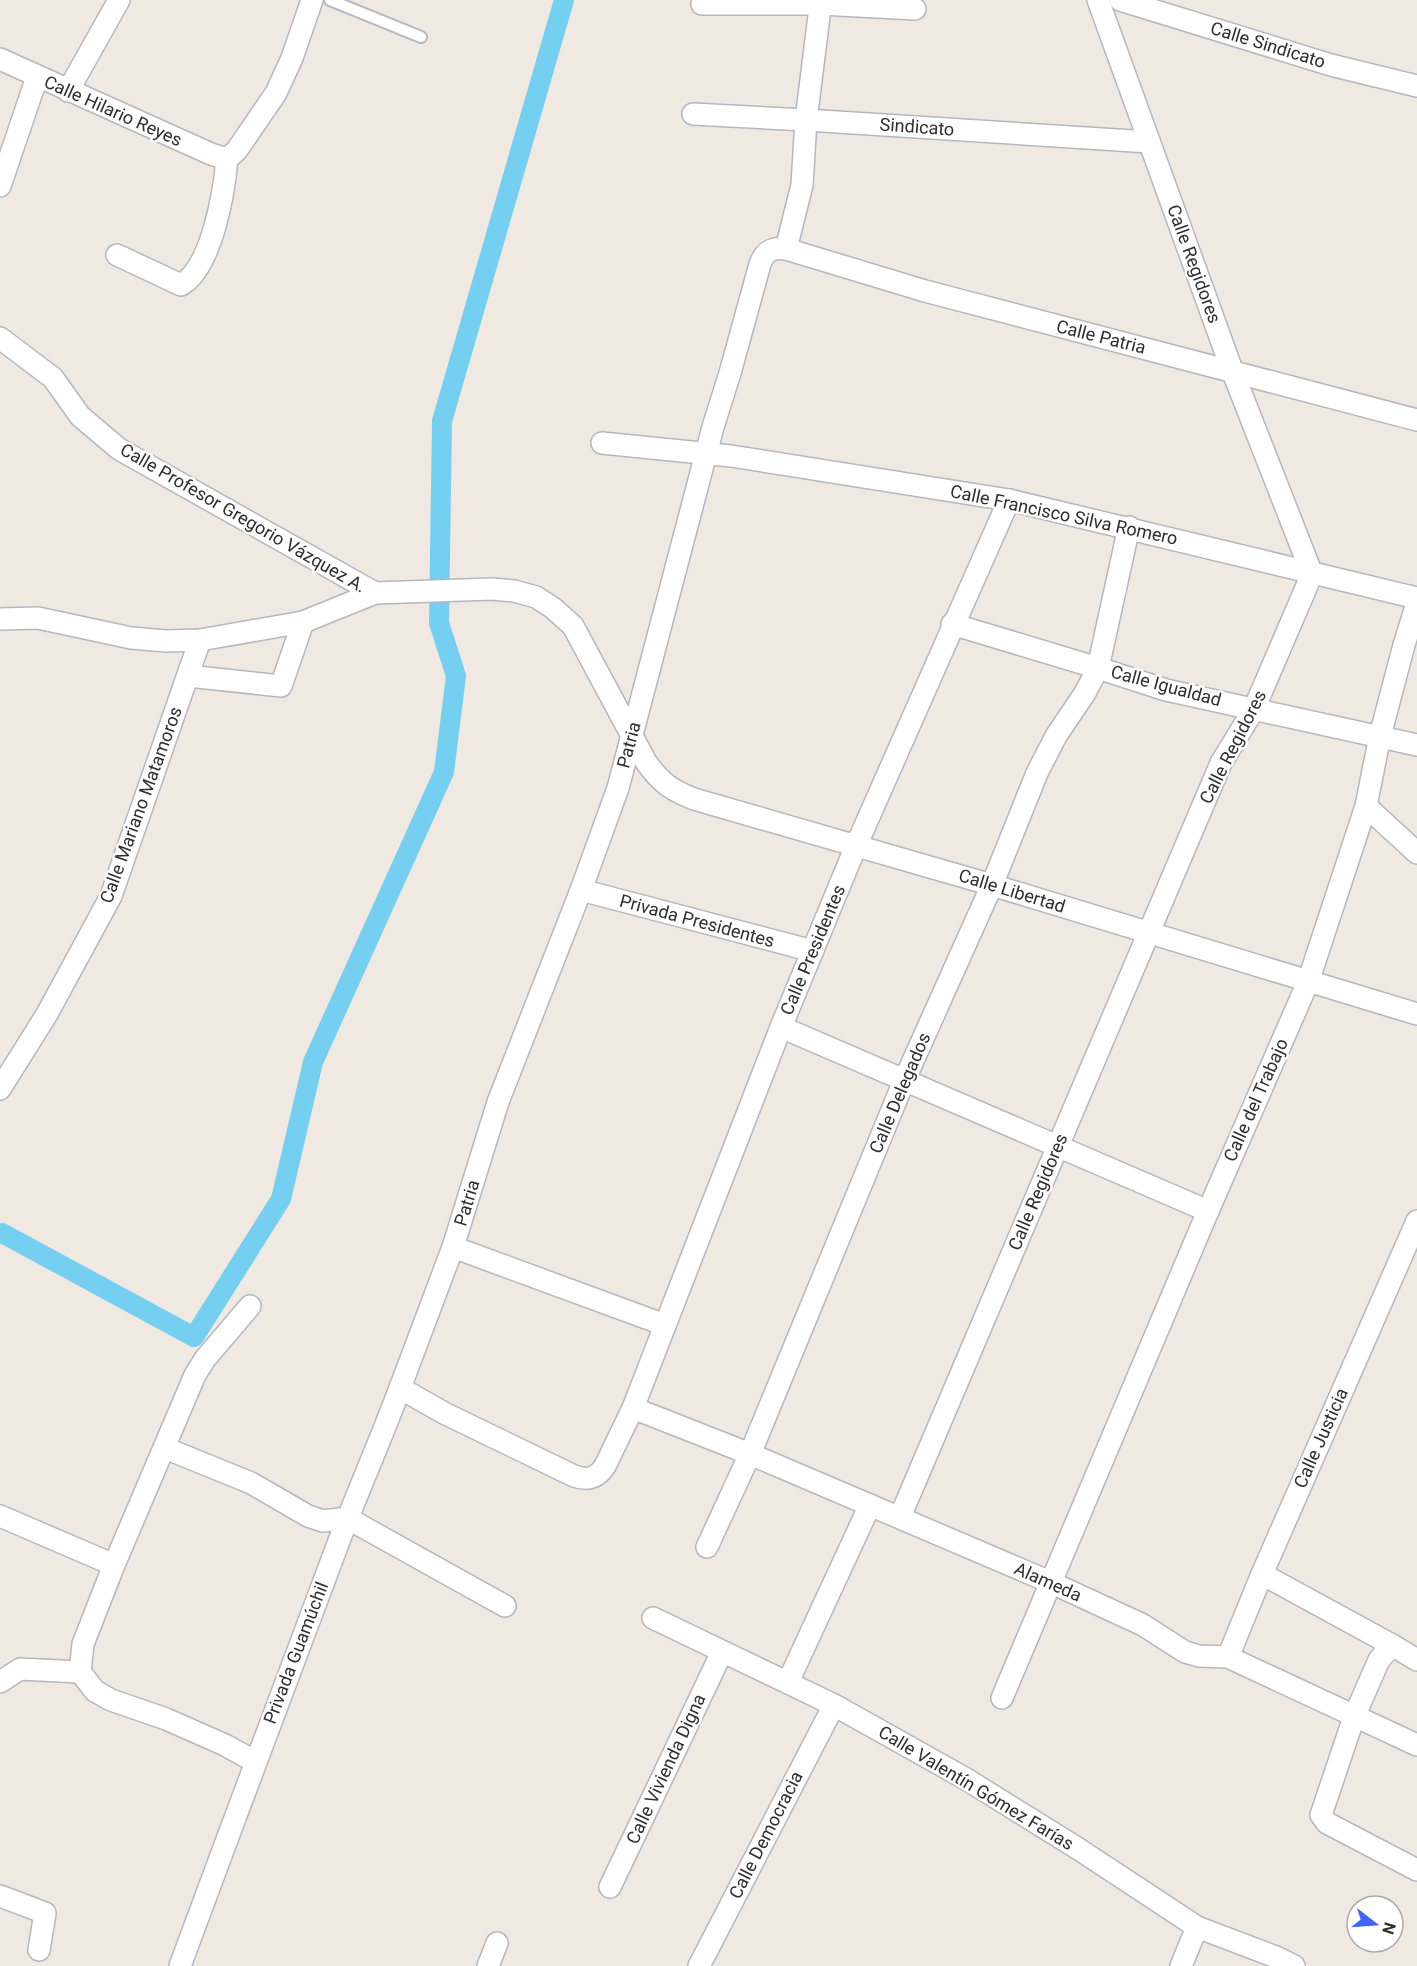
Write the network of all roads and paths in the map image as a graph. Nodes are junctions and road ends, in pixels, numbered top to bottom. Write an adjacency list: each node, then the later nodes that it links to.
1 (119, 0): 13 (street)
2 (312, 0): 17 (street)
3 (330, 0): 9 (lane)
4 (1098, 0): 16 (street, Calle Regidores)
5 (1120, 0): 12 (street, Calle Sindicato)
6 (820, 2): 7 (street); 8 (street); 15 (street)
7 (702, 4)
8 (915, 9)
9 (421, 37)
10 (0, 59): 11 (street, Calle Hilario Reyes)
11 (37, 77): 13 (street, Calle Hilario Reyes); 18 (street)
12 (1417, 86)
13 (68, 91): 17 (street, Calle Hilario Reyes)
14 (693, 114): 15 (street, Sindicato)
15 (806, 120): 16 (street, Sindicato); 19 (street)
16 (1149, 142): 22 (street, Calle Regidores)
17 (227, 159): 20 (street)
18 (0, 186)
19 (786, 249): 22 (street, Calle Patria); 25 (street, Patria)
20 (117, 255)
21 (0, 338): 29 (street, Calle Profesor Gregorio Vázquez A.)
22 (1232, 370): 23 (street, Calle Patria); 28 (street, Calle Regidores)
23 (1417, 420)
24 (602, 443): 25 (street, Calle Francisco Silva Romero)
25 (706, 454): 26 (street, Calle Francisco Silva Romero); 39 (street, Patria)
26 (1009, 500): 27 (street, Calle Francisco Silva Romero); 34 (street, Calle Presidentes)
27 (1129, 527): 28 (street, Calle Francisco Silva Romero); 36 (street)
28 (1312, 574): 30 (street, Calle Francisco Silva Romero); 38 (street, Calle Regidores)
29 (375, 593): 33 (street); 39 (street, Calle Profesor Gregorio Vázquez A.)
30 (1417, 598)
31 (1417, 603): 41 (street, Calle del Trabajo)
32 (0, 619): 35 (street)
33 (303, 622): 35 (street); 37 (street)
34 (952, 624): 36 (street); 44 (street, Calle Presidentes)
35 (200, 640): 37 (street, Calle Mariano Matamoros)
36 (1098, 668): 38 (street, Calle Igualdad); 40 (street, Calle Igualdad)
37 (188, 676): 54 (street, Calle Mariano Matamoros)
38 (1254, 709): 41 (street, Calle Igualdad); 48 (street, Calle Regidores)
39 (632, 735): 44 (street, Calle Libertad); 47 (street, Patria)
40 (1056, 736): 46 (street, Calle Delegados)
41 (1380, 736): 42 (street, Calle Igualdad); 43 (street, Calle del Trabajo)
42 (1417, 745)
43 (1366, 806): 45 (street); 50 (street, Calle del Trabajo)
44 (856, 846): 46 (street, Calle Libertad); 49 (street, Calle Presidentes)
45 (1417, 853)
46 (992, 885): 48 (street, Calle Libertad); 53 (street, Calle Delegados)
47 (581, 890): 49 (street, Privada Presidentes); 58 (street, Patria)
48 (1150, 933): 50 (street, Calle Libertad); 55 (street, Calle Regidores)
49 (813, 951): 52 (street, Calle Presidentes)
50 (1308, 982): 51 (street, Calle Libertad); 56 (street, Calle del Trabajo)
51 (1417, 1014)
52 (781, 1027): 53 (street); 60 (street, Calle Presidentes)
53 (904, 1081): 55 (street); 64 (street, Calle Delegados)
54 (0, 1089)
55 (1057, 1148): 56 (street); 67 (street, Calle Regidores)
56 (1208, 1211): 72 (street, Calle del Trabajo)
57 (1417, 1221): 71 (street, Calle Justicia)
58 (453, 1247): 60 (street); 61 (street, Patria)
59 (250, 1306): 63 (street)
60 (665, 1325): 62 (street, Calle Presidentes)
61 (400, 1388): 62 (street); 68 (street, Privada Guamúchil)
62 (633, 1408): 64 (street, Alameda)
63 (165, 1448): 68 (street); 70 (street)
64 (750, 1454): 65 (street, Alameda); 69 (street, Calle Delegados)
65 (870, 1505): 67 (street, Alameda); 81 (street)
66 (0, 1515): 70 (street)
67 (900, 1517): 72 (street, Alameda)
68 (347, 1518): 73 (street); 86 (street, Privada Guamúchil)
69 (707, 1547)
70 (114, 1565): 79 (street)
71 (1262, 1574): 75 (street); 77 (street, Calle Justicia)
72 (1050, 1582): 77 (street, Alameda); 82 (street, Calle del Trabajo)
73 (505, 1606)
74 (652, 1618): 76 (street, Calle Valentín Gómez Farías)
75 (1392, 1645): 78 (street); 84 (street)
76 (722, 1652): 81 (street, Calle Valentín Gómez Farías); 88 (street, Calle Vivienda Digna)
77 (1228, 1657): 84 (street, Alameda)
78 (1417, 1660)
79 (80, 1672): 80 (street); 86 (street)
80 (0, 1682)
81 (788, 1682): 83 (street, Calle Valentín Gómez Farías)
82 (1002, 1698)
83 (834, 1705): 90 (street, Calle Valentín Gómez Farías); 95 (street, Calle Democracia)
84 (1354, 1717): 85 (street, Alameda); 87 (street)
85 (1417, 1745)
86 (254, 1761): 93 (street, Privada Guamúchil)
87 (1417, 1870)
88 (610, 1887)
89 (0, 1896): 92 (street)
90 (1197, 1927): 96 (street); 97 (street, Calle Valentín Gómez Farías)
91 (497, 1943): 94 (street)
92 (39, 1950)
93 (187, 1964)
94 (488, 1966)
95 (699, 1966)
96 (1181, 1966)
97 (1294, 1966)

